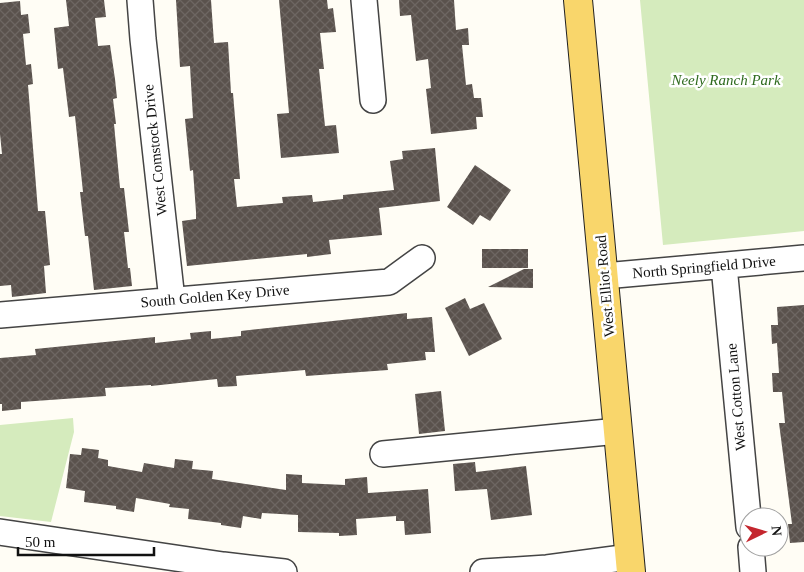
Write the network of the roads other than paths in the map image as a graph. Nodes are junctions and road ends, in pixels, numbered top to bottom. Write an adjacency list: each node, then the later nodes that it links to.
1 (140, 0): 9 (street, West Comstock Drive)
2 (364, 0): 4 (street)
3 (578, 0): 8 (main road, West Elliot Road)
4 (373, 100)
5 (422, 258): 9 (street, South Golden Key Drive)
6 (804, 258): 7 (street, North Springfield Drive)
7 (724, 266): 8 (street, North Springfield Drive); 13 (street, West Cotton Lane)
8 (604, 276): 11 (main road, West Elliot Road)
9 (172, 300): 10 (street, South Golden Key Drive)
10 (0, 315)
11 (618, 430): 12 (street); 16 (main road, West Elliot Road)
12 (383, 454)
13 (747, 507)
14 (0, 532): 17 (street)
15 (752, 557): 20 (street)
16 (631, 565): 19 (street)
17 (223, 569): 18 (street)
18 (284, 572)
19 (483, 572)
20 (753, 572)

